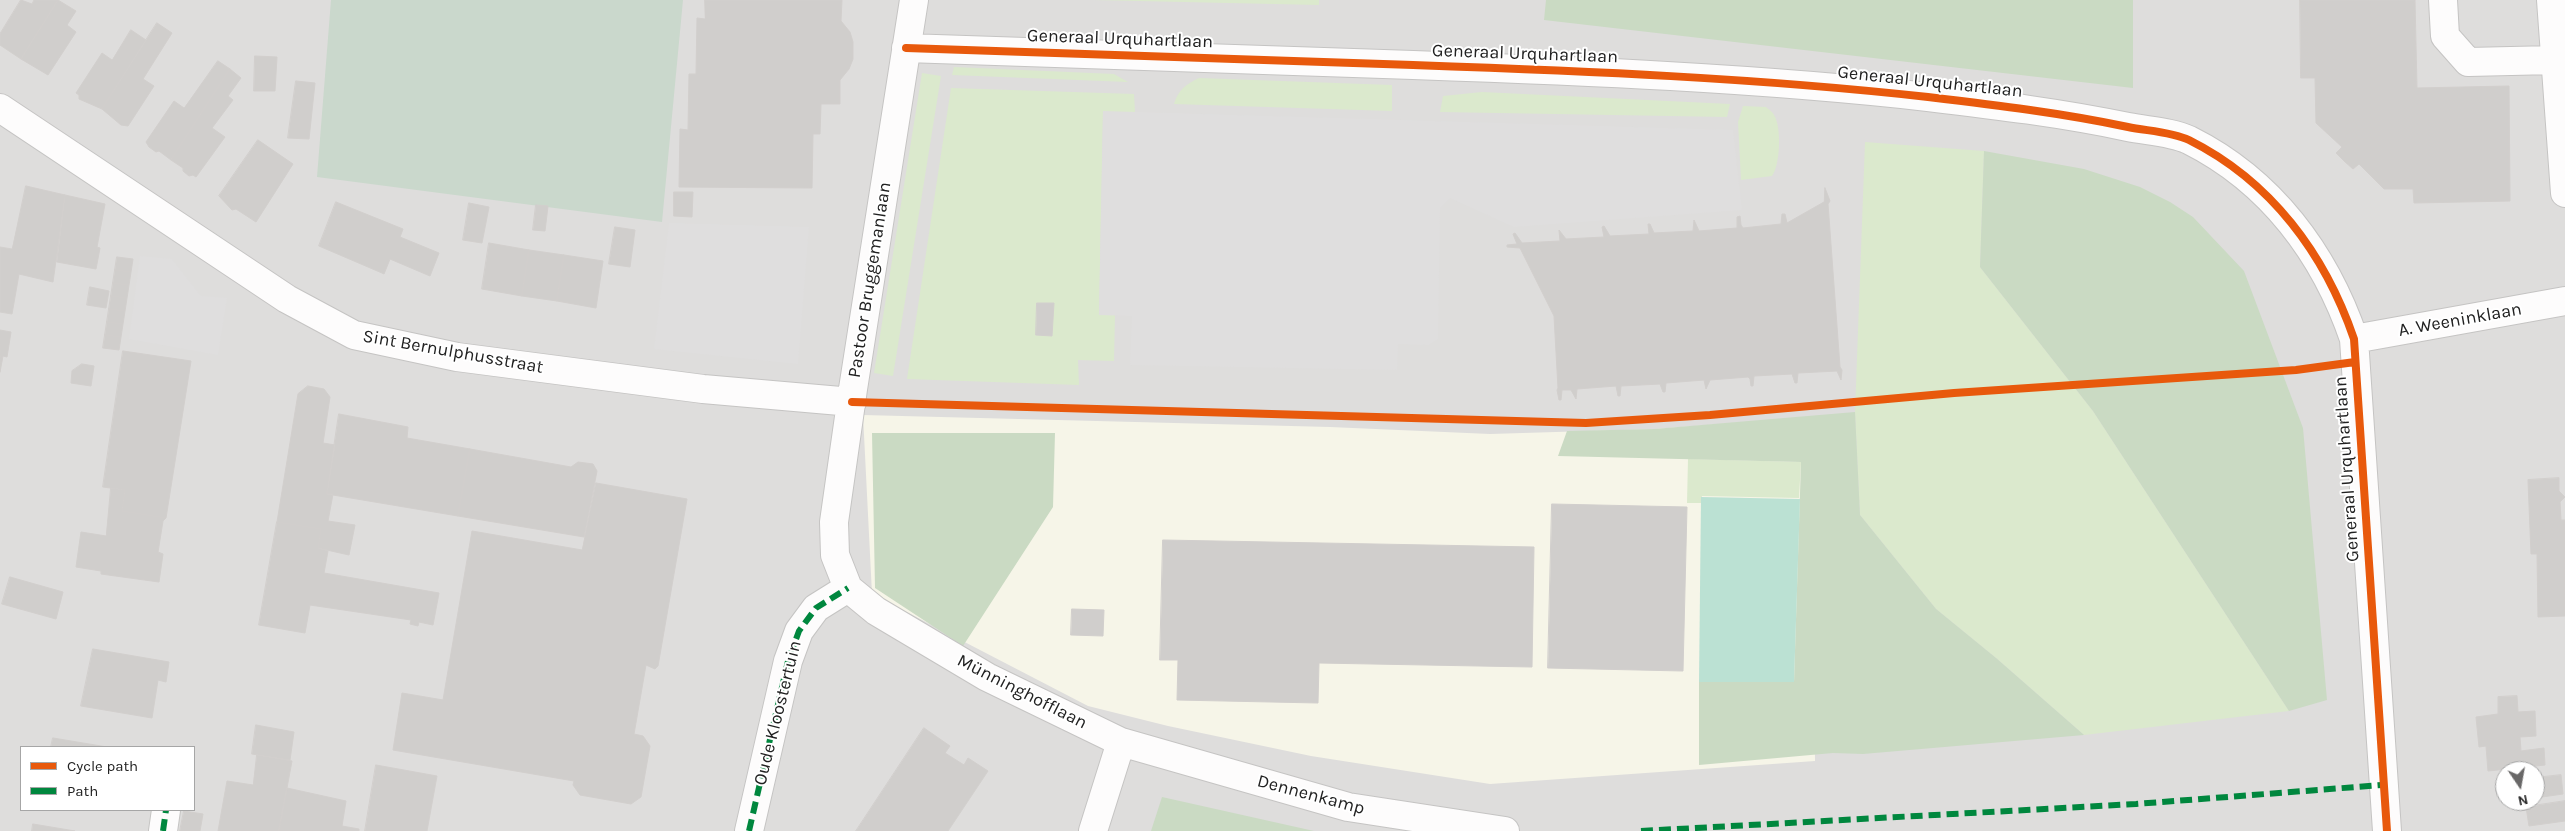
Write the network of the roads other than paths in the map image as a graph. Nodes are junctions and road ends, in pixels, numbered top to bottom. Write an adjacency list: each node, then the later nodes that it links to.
1 (914, 0): 4 (street, Pastoor Bruggemanlaan)
2 (2442, 0): 5 (street)
3 (2551, 0): 5 (street)
4 (906, 48): 9 (street, Generaal Urquhartlaan); 10 (street, Pastoor Bruggemanlaan)
5 (2554, 60): 7 (street)
6 (0, 108): 10 (street, Sint Bernulphusstraat)
7 (2565, 194)
8 (2565, 300): 9 (street, A. Weeninklaan)
9 (2354, 339): 18 (street, Generaal Urquhartlaan)
10 (852, 402): 11 (street, Pastoor Bruggemanlaan)
11 (848, 588): 12 (street, Münninghofflaan); 15 (street, Oude Kloostertuin)
12 (1121, 742): 16 (street); 17 (street, Dennenkamp)
13 (166, 811): 14 (street)
14 (163, 831)
15 (748, 831)
16 (1093, 831)
17 (1506, 831)
18 (2387, 831)

